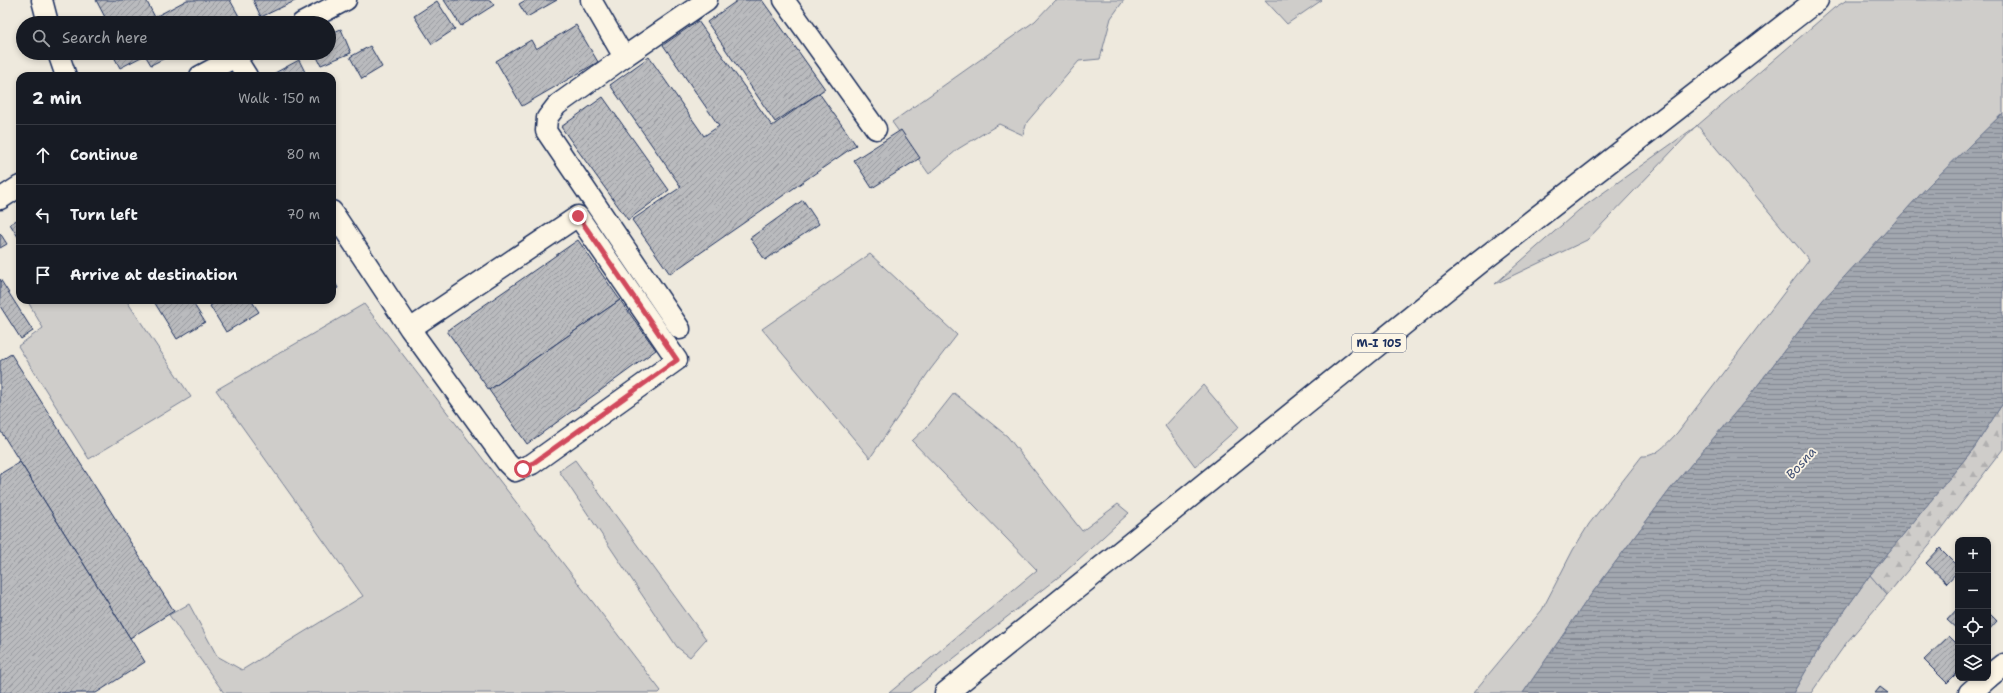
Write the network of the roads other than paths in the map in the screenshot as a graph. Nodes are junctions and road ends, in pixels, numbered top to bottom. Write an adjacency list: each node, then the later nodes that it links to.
1 (42, 0): 7 (street)
2 (346, 0): 8 (street)
3 (591, 0): 9 (street)
4 (707, 0): 9 (street)
5 (784, 0): 16 (street)
6 (1817, 0): 25 (main road, M-I 105)
7 (46, 16)
8 (315, 16)
9 (624, 57): 21 (street)
10 (60, 60): 13 (street)
11 (230, 60): 14 (street)
12 (241, 60): 15 (street)
13 (65, 72)
14 (207, 72)
15 (245, 72)
16 (876, 129)
17 (16, 189): 18 (street)
18 (0, 199)
19 (336, 217): 20 (street)
20 (410, 329): 20 (street)
21 (680, 329)
22 (2003, 664): 23 (main road)
23 (1991, 674)
24 (1984, 681): 26 (main road)
25 (946, 693)
26 (1970, 693)

